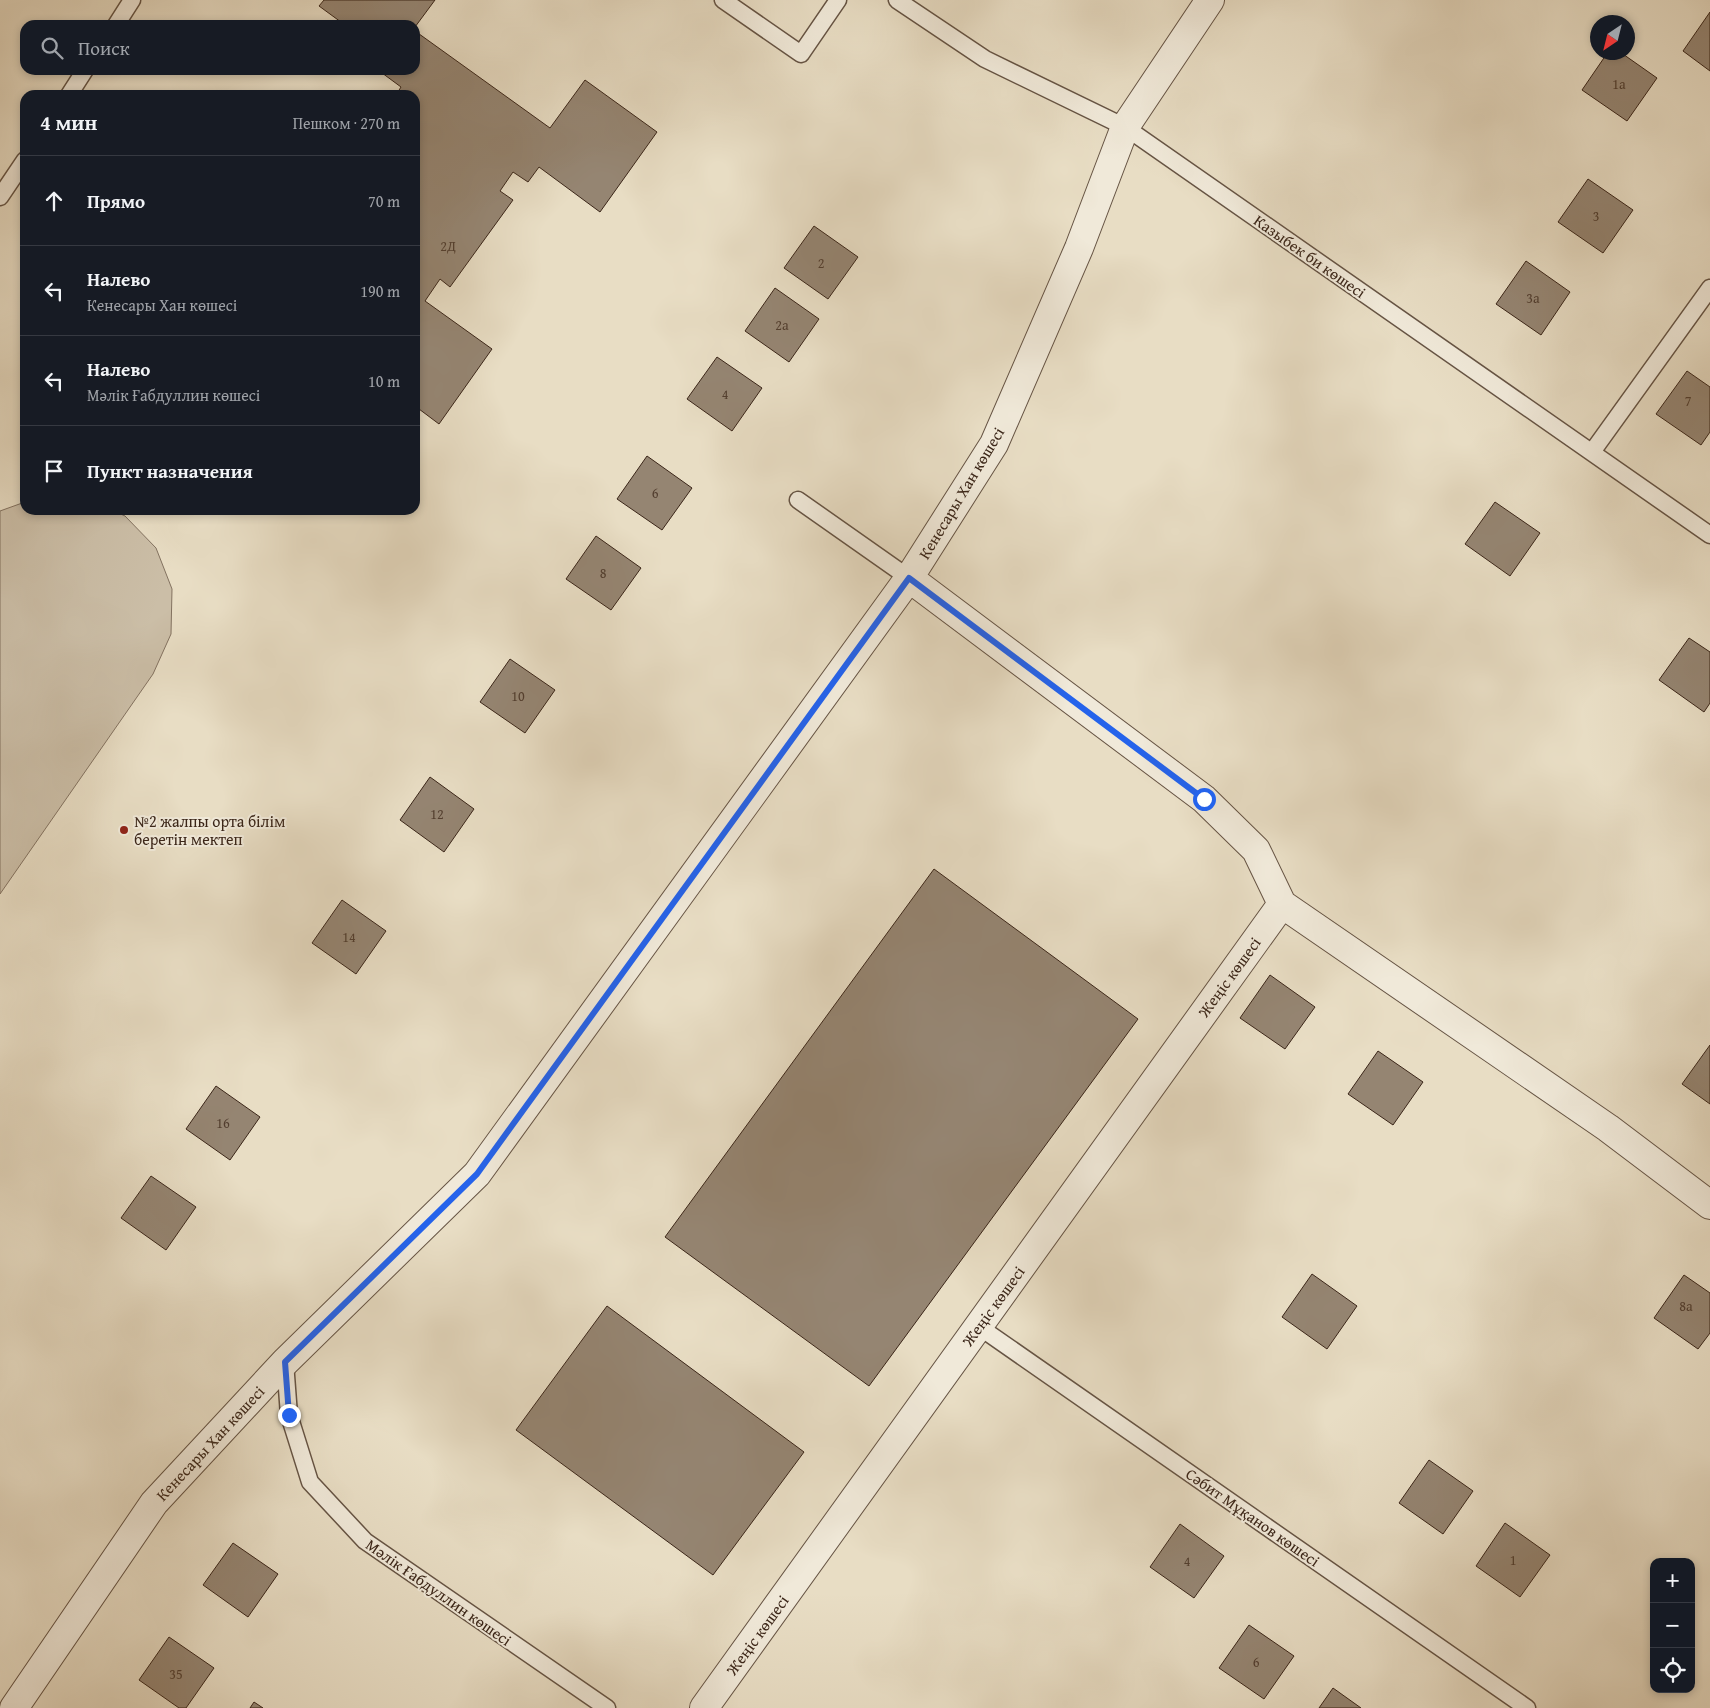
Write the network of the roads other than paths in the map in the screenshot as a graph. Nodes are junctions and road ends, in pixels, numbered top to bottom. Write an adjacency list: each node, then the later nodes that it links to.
1 (132, 0): 6 (lane)
2 (723, 0): 3 (lane)
3 (838, 0)
4 (897, 0): 9 (lane, Казыбек би көшесі)
5 (1210, 0): 9 (street, Кенесары Хан көшесі)
6 (119, 20)
7 (82, 75): 8 (lane)
8 (72, 90)
9 (1125, 127): 13 (lane, Казыбек би көшесі); 16 (street, Кенесары Хан көшесі)
10 (20, 167): 11 (lane)
11 (0, 197)
12 (1710, 288): 13 (lane)
13 (1592, 452): 15 (lane, Казыбек би көшесі)
14 (798, 500): 16 (lane)
15 (1710, 535)
16 (909, 578): 17 (street); 20 (street, Кенесары Хан көшесі)
17 (1282, 904): 18 (street); 19 (street, Жеңіс көшесі)
18 (1710, 1205)
19 (978, 1326): 23 (street, Жеңіс көшесі); 24 (lane, Сәбит Мұқанов көшесі)
20 (285, 1362): 21 (street, Кенесары Хан көшесі); 22 (lane, Мәлік Ғабдуллин көшесі)
21 (14, 1708)
22 (607, 1708)
23 (704, 1708)
24 (1527, 1708)

